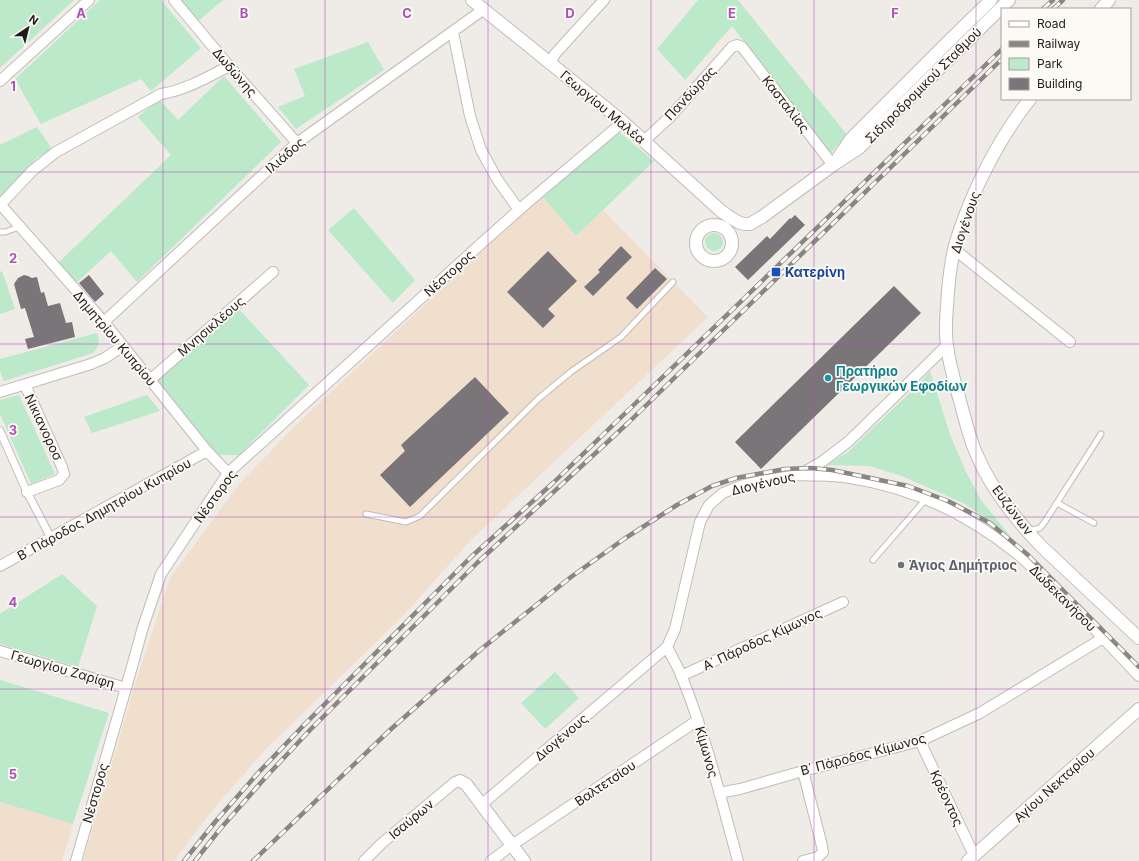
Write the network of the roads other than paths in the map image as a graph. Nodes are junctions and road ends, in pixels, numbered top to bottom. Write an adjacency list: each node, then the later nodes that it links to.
1 (89, 0): 16 (street)
2 (174, 0): 15 (street, Δωδώνης)
3 (472, 0): 9 (street, Γεωργίου Μαλέα)
4 (604, 0): 14 (street)
5 (991, 0): 11 (street, Σιδηροδρομικού Σταθμού)
6 (1009, 0): 13 (street, Σιδηροδρομικού Σταθμού)
7 (1109, 0): 8 (street)
8 (1103, 8)
9 (484, 9): 10 (street, Ιλιάδος); 14 (street, Γεωργίου Μαλέα)
10 (453, 32): 20 (street, Ιλιάδος); 24 (street)
11 (952, 38): 13 (street); 21 (street, Σιδηροδρομικού Σταθμού)
12 (737, 45): 19 (street, Πανδώρας); 21 (street, Κασταλίας)
13 (961, 46): 21 (street, Σιδηροδρομικού Σταθμού)
14 (550, 63): 18 (street, Γεωργίου Μαλέα)
15 (229, 66): 20 (street, Δωδώνης); 22 (street)
16 (0, 81)
17 (1029, 100): 30 (street, Διογένους)
18 (623, 122): 19 (street, Γεωργίου Μαλέα); 24 (street, Νέστορος)
19 (644, 141): 23 (street, Γεωργίου Μαλέα)
20 (297, 143): 33 (street, Ιλιάδος)
21 (833, 165): 25 (street, Σιδηροδρομικού Σταθμού)
22 (0, 204): 27 (street, Δημητρίου Κυπρίου)
23 (712, 204): 25 (street, Γεωργίου Μαλέα); 26 (street)
24 (519, 210): 43 (street, Νέστορος)
25 (731, 218): 26 (street); 29 (street)
26 (710, 225): 29 (street); 29 (street)
27 (19, 226): 28 (lane); 33 (street, Δημητρίου Κυπρίου)
28 (0, 232)
29 (731, 235)
30 (954, 249): 34 (street); 35 (street, Διογένους)
31 (273, 272): 37 (street, Μνησικλέους)
32 (673, 282): 48 (lane)
33 (104, 322): 36 (street, Δημητρίου Κυπρίου)
34 (1070, 342)
35 (947, 345): 44 (street, Διογένους); 50 (street, Ευζώνων)
36 (123, 346): 37 (street, Δημητρίου Κυπρίου); 38 (street)
37 (150, 380): 42 (street, Δημητρίου Κυπρίου)
38 (25, 385): 39 (street); 45 (street, Νικιανοροσ)
39 (0, 392)
40 (0, 431): 45 (street)
41 (1101, 434): 47 (lane)
42 (207, 451): 43 (street, Δημητρίου Κυπρίου); 51 (street, Β΄ Πάροδος Δημητρίου Κυπρίου)
43 (228, 473): 61 (street, Νέστορος)
44 (799, 475): 46 (street, Δωδεκανήσου); 57 (street, Διογένους)
45 (28, 492): 51 (street)
46 (926, 499): 52 (lane); 55 (street, Δωδεκανήσου)
47 (1056, 503): 49 (lane); 50 (lane)
48 (366, 514)
49 (1094, 523)
50 (1027, 531): 56 (street, Ευζώνων)
51 (51, 538): 53 (street, Β΄ Πάροδος Δημητρίου Κυπρίου)
52 (873, 560)
53 (0, 566)
54 (843, 602): 59 (street, Α΄ Πάροδος Κίμωνος)
55 (1103, 638): 60 (street, Δωδεκανήσου); 64 (street, Β΄ Πάροδος Κίμωνος)
56 (1139, 638)
57 (667, 647): 59 (street, Κίμωνος); 68 (street, Διογένους)
58 (0, 651): 61 (street, Γεωργίου Ζαρίφη)
59 (681, 676): 63 (street, Κίμωνος)
60 (1139, 676)
61 (126, 688): 71 (street, Νέστορος)
62 (1139, 709): 70 (street, Αγίου Νεκταρίου)
63 (698, 720): 67 (street, Κίμωνος); 69 (street, Βαλτετσίου)
64 (920, 741): 65 (street, Β΄ Πάροδος Κίμωνος); 70 (street, Κρέοντος)
65 (803, 771): 67 (street, Β΄ Πάροδος Κίμωνος); 76 (street)
66 (460, 781): 68 (street); 72 (street, Ισαύρων)
67 (719, 793): 75 (street, Κίμωνος)
68 (481, 805): 69 (street)
69 (512, 845): 73 (street, Βαλτετσίου); 74 (street)
70 (972, 858)
71 (76, 861)
72 (364, 861)
73 (491, 861)
74 (524, 861)
75 (738, 861)
76 (803, 861)

